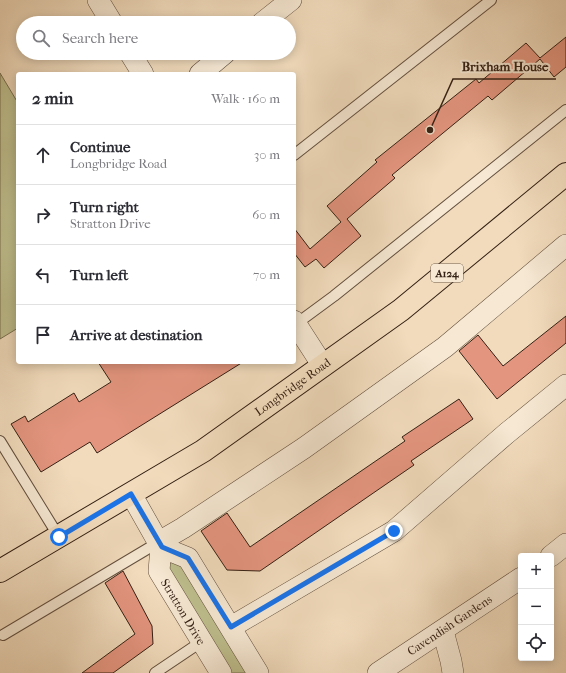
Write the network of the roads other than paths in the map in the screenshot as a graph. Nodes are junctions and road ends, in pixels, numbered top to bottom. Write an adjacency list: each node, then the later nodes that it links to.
1 (98, 0): 4 (street)
2 (291, 0): 5 (street)
3 (491, 0): 11 (lane)
4 (108, 16)
5 (271, 16)
6 (134, 60): 8 (street)
7 (217, 60): 9 (street)
8 (142, 72)
9 (202, 72)
10 (566, 110): 14 (lane)
11 (296, 153)
12 (566, 174): 16 (main road, Longbridge Road / A124)
13 (566, 245): 21 (street)
14 (296, 321)
15 (296, 324): 16 (street)
16 (323, 366): 19 (main road, Longbridge Road / A124)
17 (566, 385): 26 (street)
18 (0, 440): 20 (lane)
19 (131, 494): 20 (main road, Longbridge Road / A124); 21 (street)
20 (59, 537): 24 (main road, Longbridge Road / A124)
21 (160, 544): 26 (street); 28 (lane); 29 (street, Stratton Drive)
22 (566, 544): 23 (street)
23 (554, 554)
24 (0, 571)
25 (518, 580): 27 (street, Cavendish Gardens)
26 (231, 627): 32 (street)
27 (443, 631): 33 (street, Cavendish Gardens); 34 (street)
28 (3, 635)
29 (201, 642): 30 (lane); 31 (street, Stratton Drive)
30 (154, 673)
31 (221, 673)
32 (258, 673)
33 (378, 673)
34 (453, 673)

